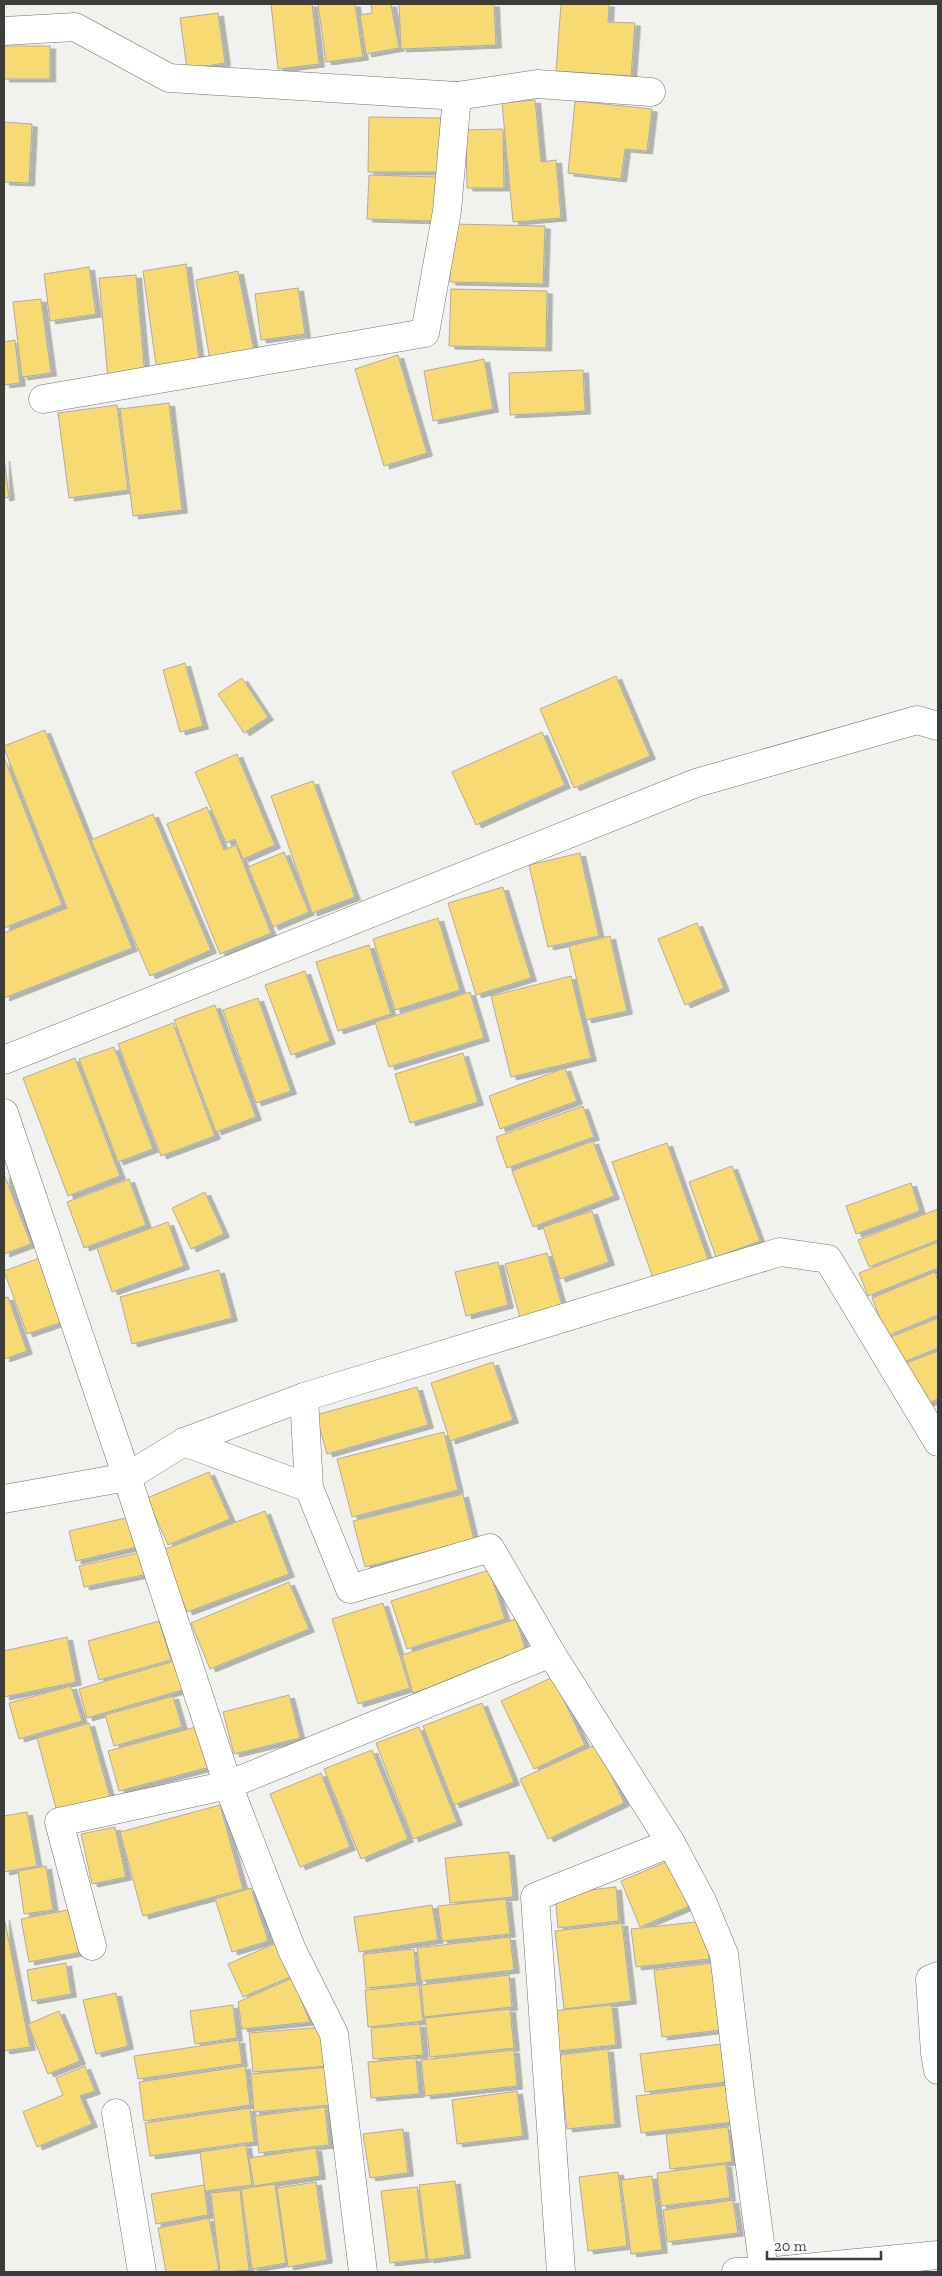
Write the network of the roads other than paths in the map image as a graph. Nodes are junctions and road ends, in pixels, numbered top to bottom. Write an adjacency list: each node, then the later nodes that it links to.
1 (4, 30): 3 (street)
2 (651, 92): 3 (street)
3 (457, 96): 4 (street)
4 (43, 399)
5 (938, 726): 6 (street)
6 (4, 1060)
7 (4, 1113): 11 (street)
8 (304, 1397): 9 (street); 10 (street); 12 (street)
9 (184, 1442): 11 (street); 12 (street)
10 (938, 1442)
11 (127, 1477): 13 (street); 15 (street)
12 (309, 1488): 14 (street)
13 (4, 1499)
14 (551, 1653): 15 (street); 16 (street)
15 (228, 1785): 17 (street); 23 (street)
16 (671, 1844): 24 (street); 26 (street)
17 (92, 1946)
18 (938, 1976): 19 (street)
19 (938, 2070)
20 (116, 2113): 22 (street)
21 (938, 2255): 26 (street)
22 (142, 2272)
23 (363, 2272)
24 (561, 2272)
25 (736, 2272): 26 (street)
26 (764, 2272)

